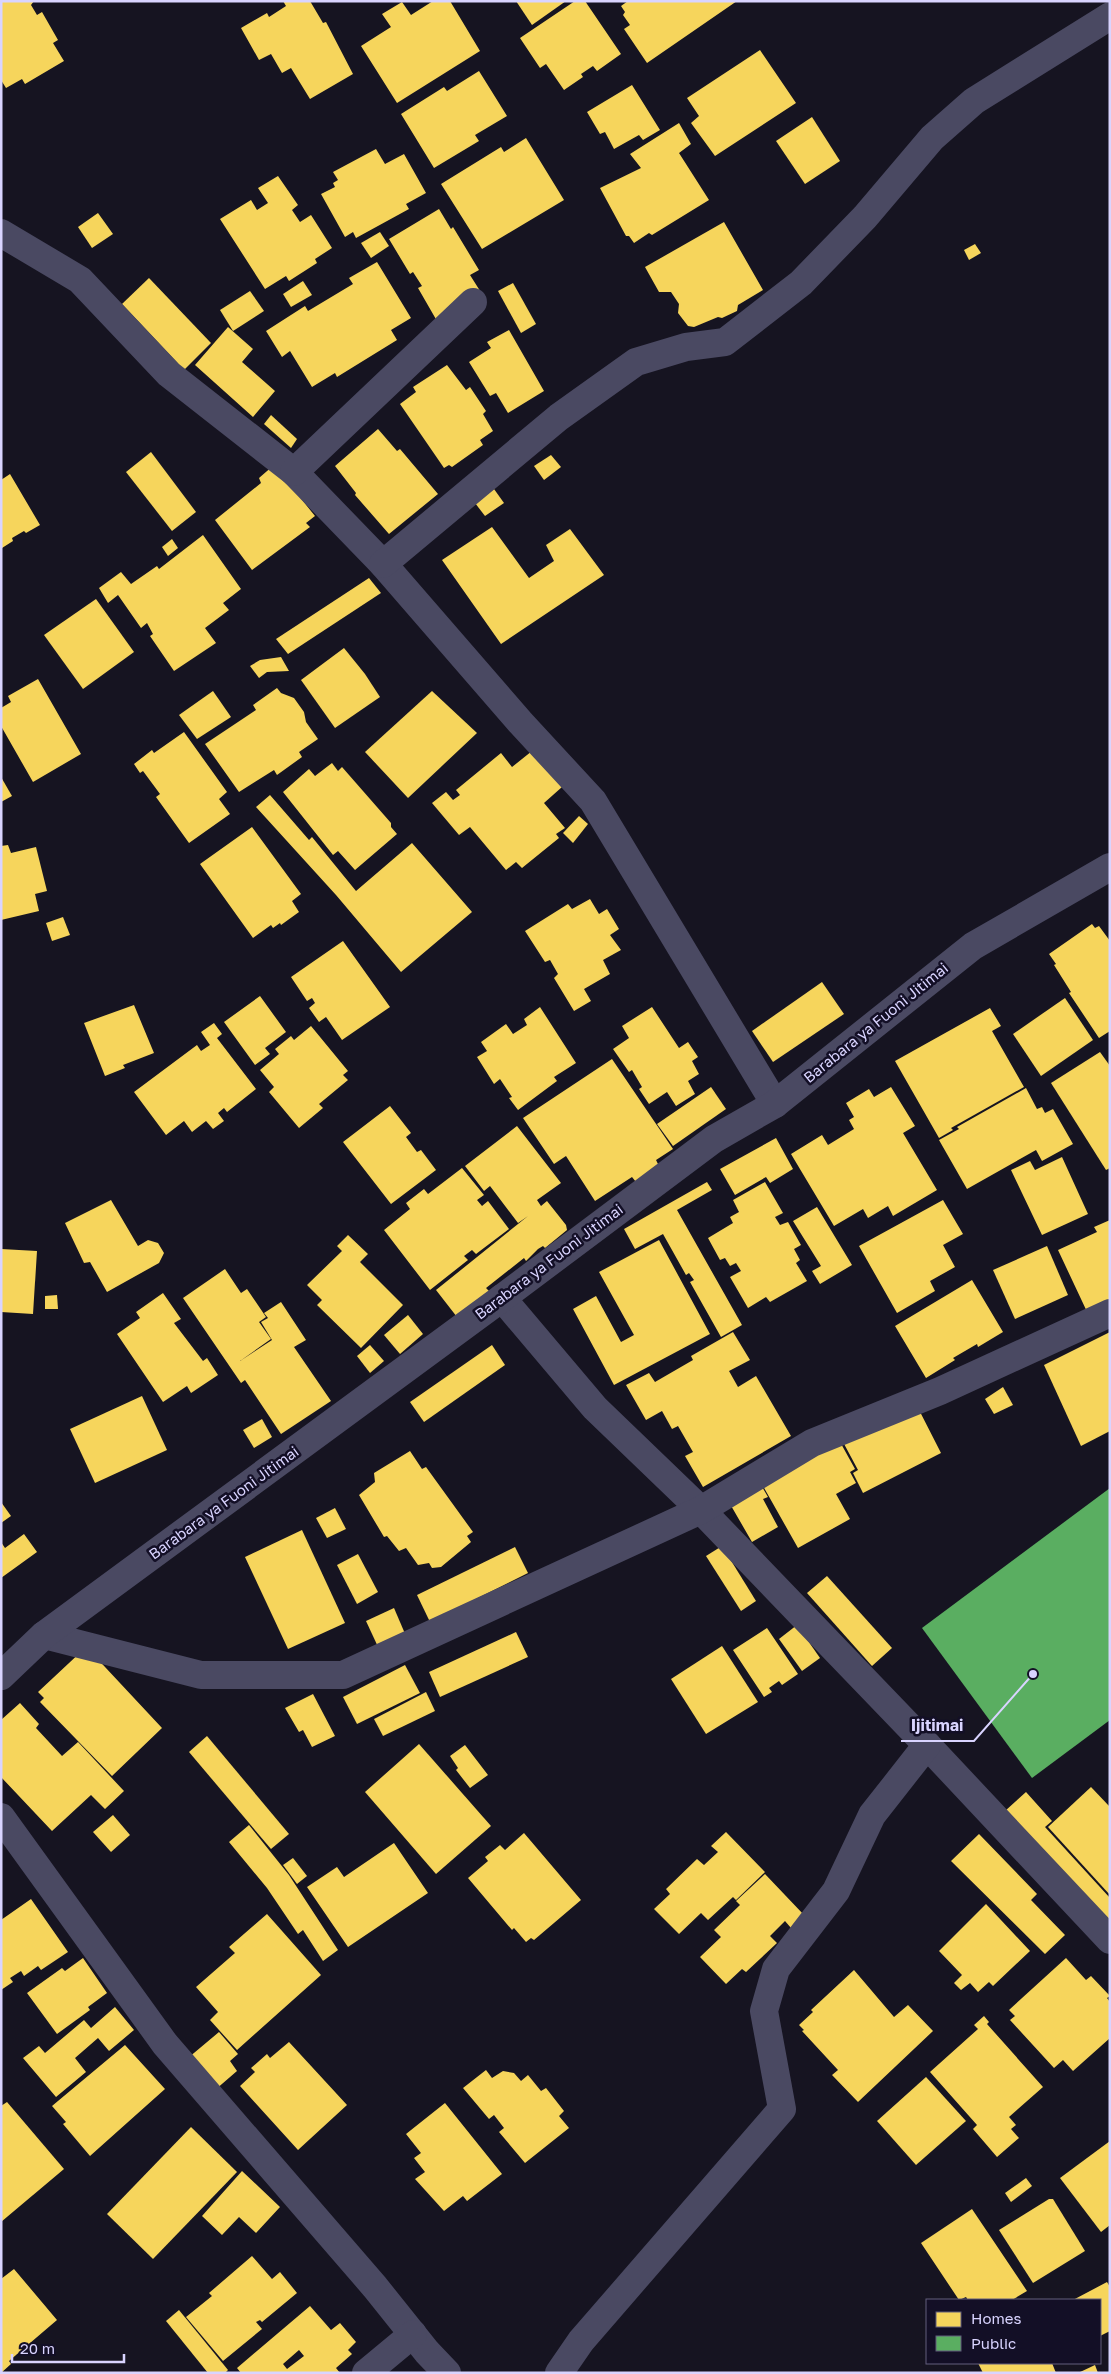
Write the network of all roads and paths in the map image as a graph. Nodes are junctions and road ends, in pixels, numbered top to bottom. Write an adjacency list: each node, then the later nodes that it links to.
1 (1110, 16): 5 (street)
2 (1, 232): 4 (street)
3 (473, 302): 4 (street)
4 (294, 472): 5 (street)
5 (383, 564): 7 (street)
6 (1110, 867): 7 (street, Barabara ya Fuoni Jitimai)
7 (775, 1104): 8 (street, Barabara ya Fuoni Jitimai)
8 (502, 1298): 10 (street); 11 (street, Barabara ya Fuoni Jitimai)
9 (1110, 1313): 10 (street)
10 (701, 1510): 11 (street); 13 (street)
11 (44, 1635): 12 (street, Barabara ya Fuoni Jitimai)
12 (1, 1676)
13 (927, 1745): 15 (street); 19 (street)
14 (1, 1817): 16 (street)
15 (1110, 1940)
16 (413, 2334): 17 (street); 18 (street)
17 (366, 2373)
18 (447, 2373)
19 (559, 2373)

